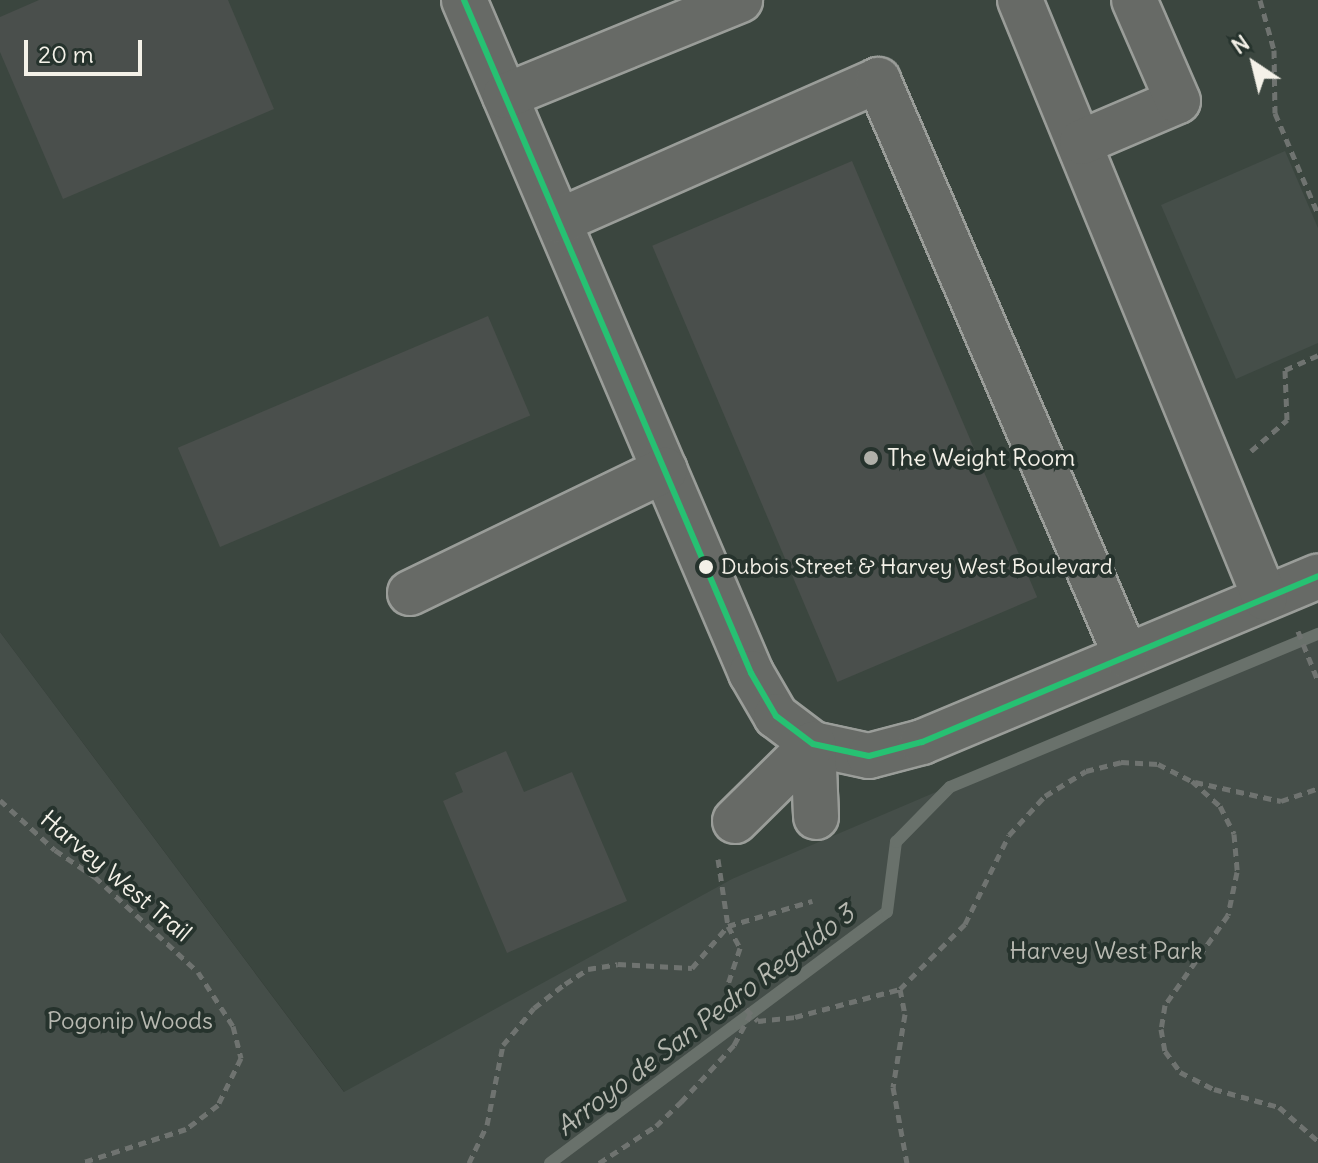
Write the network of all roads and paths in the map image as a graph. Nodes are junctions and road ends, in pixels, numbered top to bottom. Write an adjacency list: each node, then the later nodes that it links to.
1 (464, 0): 6 (street)
2 (740, 0): 6 (street)
3 (1020, 0): 7 (street)
4 (1134, 0): 7 (street)
5 (1260, 0): 8 (path)
6 (505, 96): 9 (street)
7 (1082, 142): 15 (street)
8 (1318, 214)
9 (559, 221): 12 (street); 17 (street)
10 (1318, 355): 11 (path)
11 (1248, 459)
12 (665, 470): 14 (street); 19 (street)
13 (1318, 576): 15 (street)
14 (410, 593)
15 (1265, 598): 17 (street)
16 (1298, 631): 18 (path)
17 (1126, 656): 19 (street)
18 (1318, 681)
19 (813, 744): 23 (street); 24 (street)
20 (1192, 781): 21 (path); 28 (path); 29 (path)
21 (1318, 788)
22 (0, 800): 30 (path, Harvey West Trail)
23 (816, 817)
24 (727, 839): 26 (path)
25 (812, 901): 26 (path)
26 (728, 926): 27 (path); 31 (path)
27 (726, 989): 28 (path); 32 (path)
28 (900, 989): 33 (path)
29 (1318, 1141)
30 (81, 1163)
31 (469, 1163)
32 (599, 1163)
33 (907, 1163)

